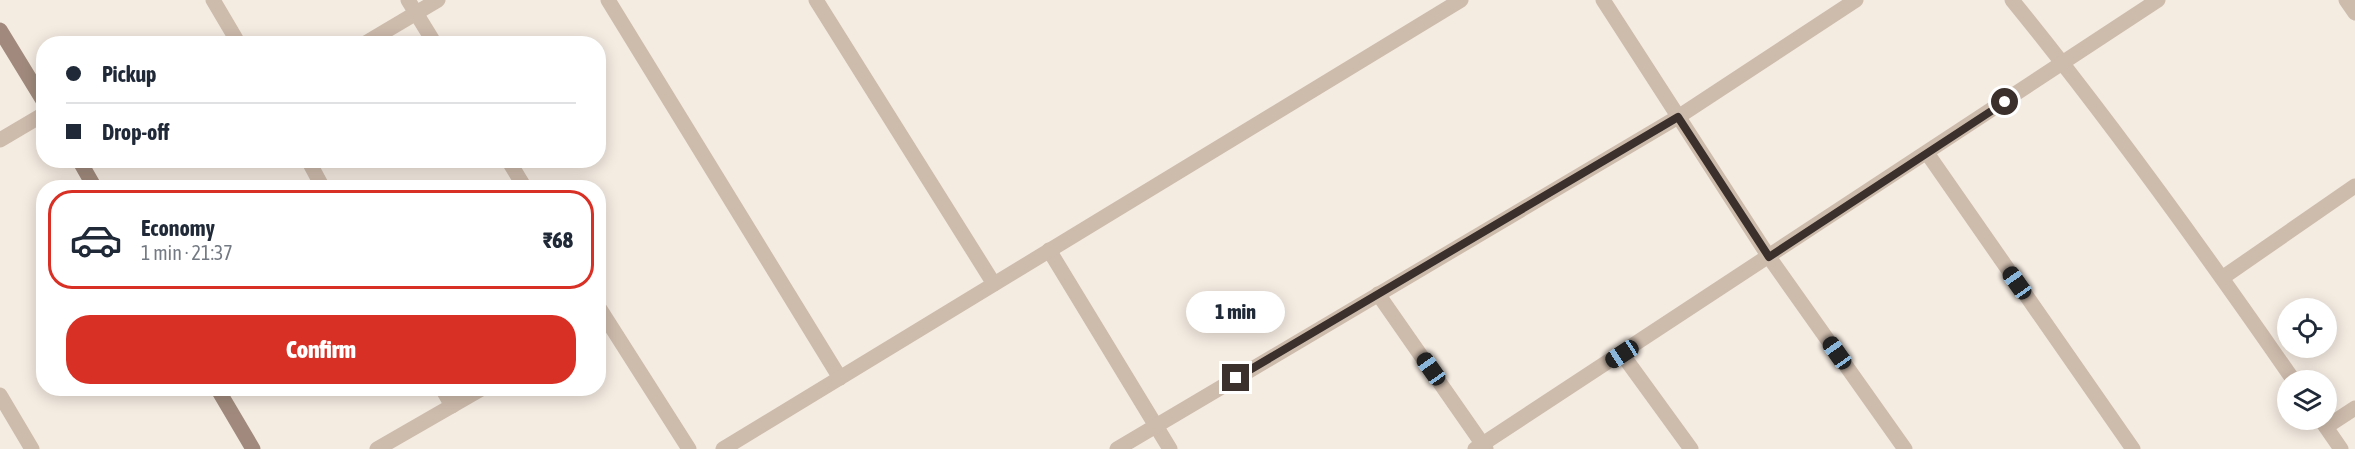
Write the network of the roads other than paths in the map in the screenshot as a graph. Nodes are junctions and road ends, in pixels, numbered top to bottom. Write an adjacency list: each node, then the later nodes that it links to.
1 (213, 0): 14 (street)
2 (438, 0): 11 (street)
3 (608, 0): 32 (street)
4 (816, 0): 27 (street)
5 (1461, 0): 24 (street)
6 (1603, 0): 19 (street)
7 (1856, 0): 19 (street)
8 (2012, 0): 17 (street)
9 (2158, 0): 17 (street)
10 (2346, 0): 12 (street)
11 (412, 6): 15 (street); 16 (street)
12 (2355, 13)
13 (0, 30): 18 (street)
14 (234, 36)
15 (374, 36)
16 (430, 36)
17 (2063, 63): 22 (street); 26 (street)
18 (36, 89)
19 (1678, 117): 25 (street); 28 (street)
20 (36, 119): 21 (street)
21 (0, 140)
22 (1927, 153): 25 (street); 52 (street)
23 (2355, 186): 26 (street)
24 (1049, 250): 27 (street); 40 (street)
25 (1769, 257): 30 (street); 51 (street)
26 (2222, 278): 31 (street)
27 (994, 284): 32 (street)
28 (1378, 294): 40 (street); 42 (street)
29 (606, 324): 46 (street)
30 (1622, 354): 42 (street); 50 (street)
31 (2286, 370)
32 (840, 378): 47 (street)
33 (0, 395): 43 (street)
34 (222, 396): 44 (street)
35 (446, 396): 37 (street)
36 (469, 396): 37 (street)
37 (452, 406): 45 (street)
38 (2355, 408): 39 (street)
39 (2337, 417)
40 (1155, 426): 48 (street); 49 (street)
41 (2328, 430): 53 (street)
42 (1481, 447)
43 (32, 449)
44 (253, 449)
45 (377, 449)
46 (689, 449)
47 (723, 449)
48 (1117, 449)
49 (1170, 449)
50 (1691, 449)
51 (1905, 449)
52 (2133, 449)
53 (2341, 449)

